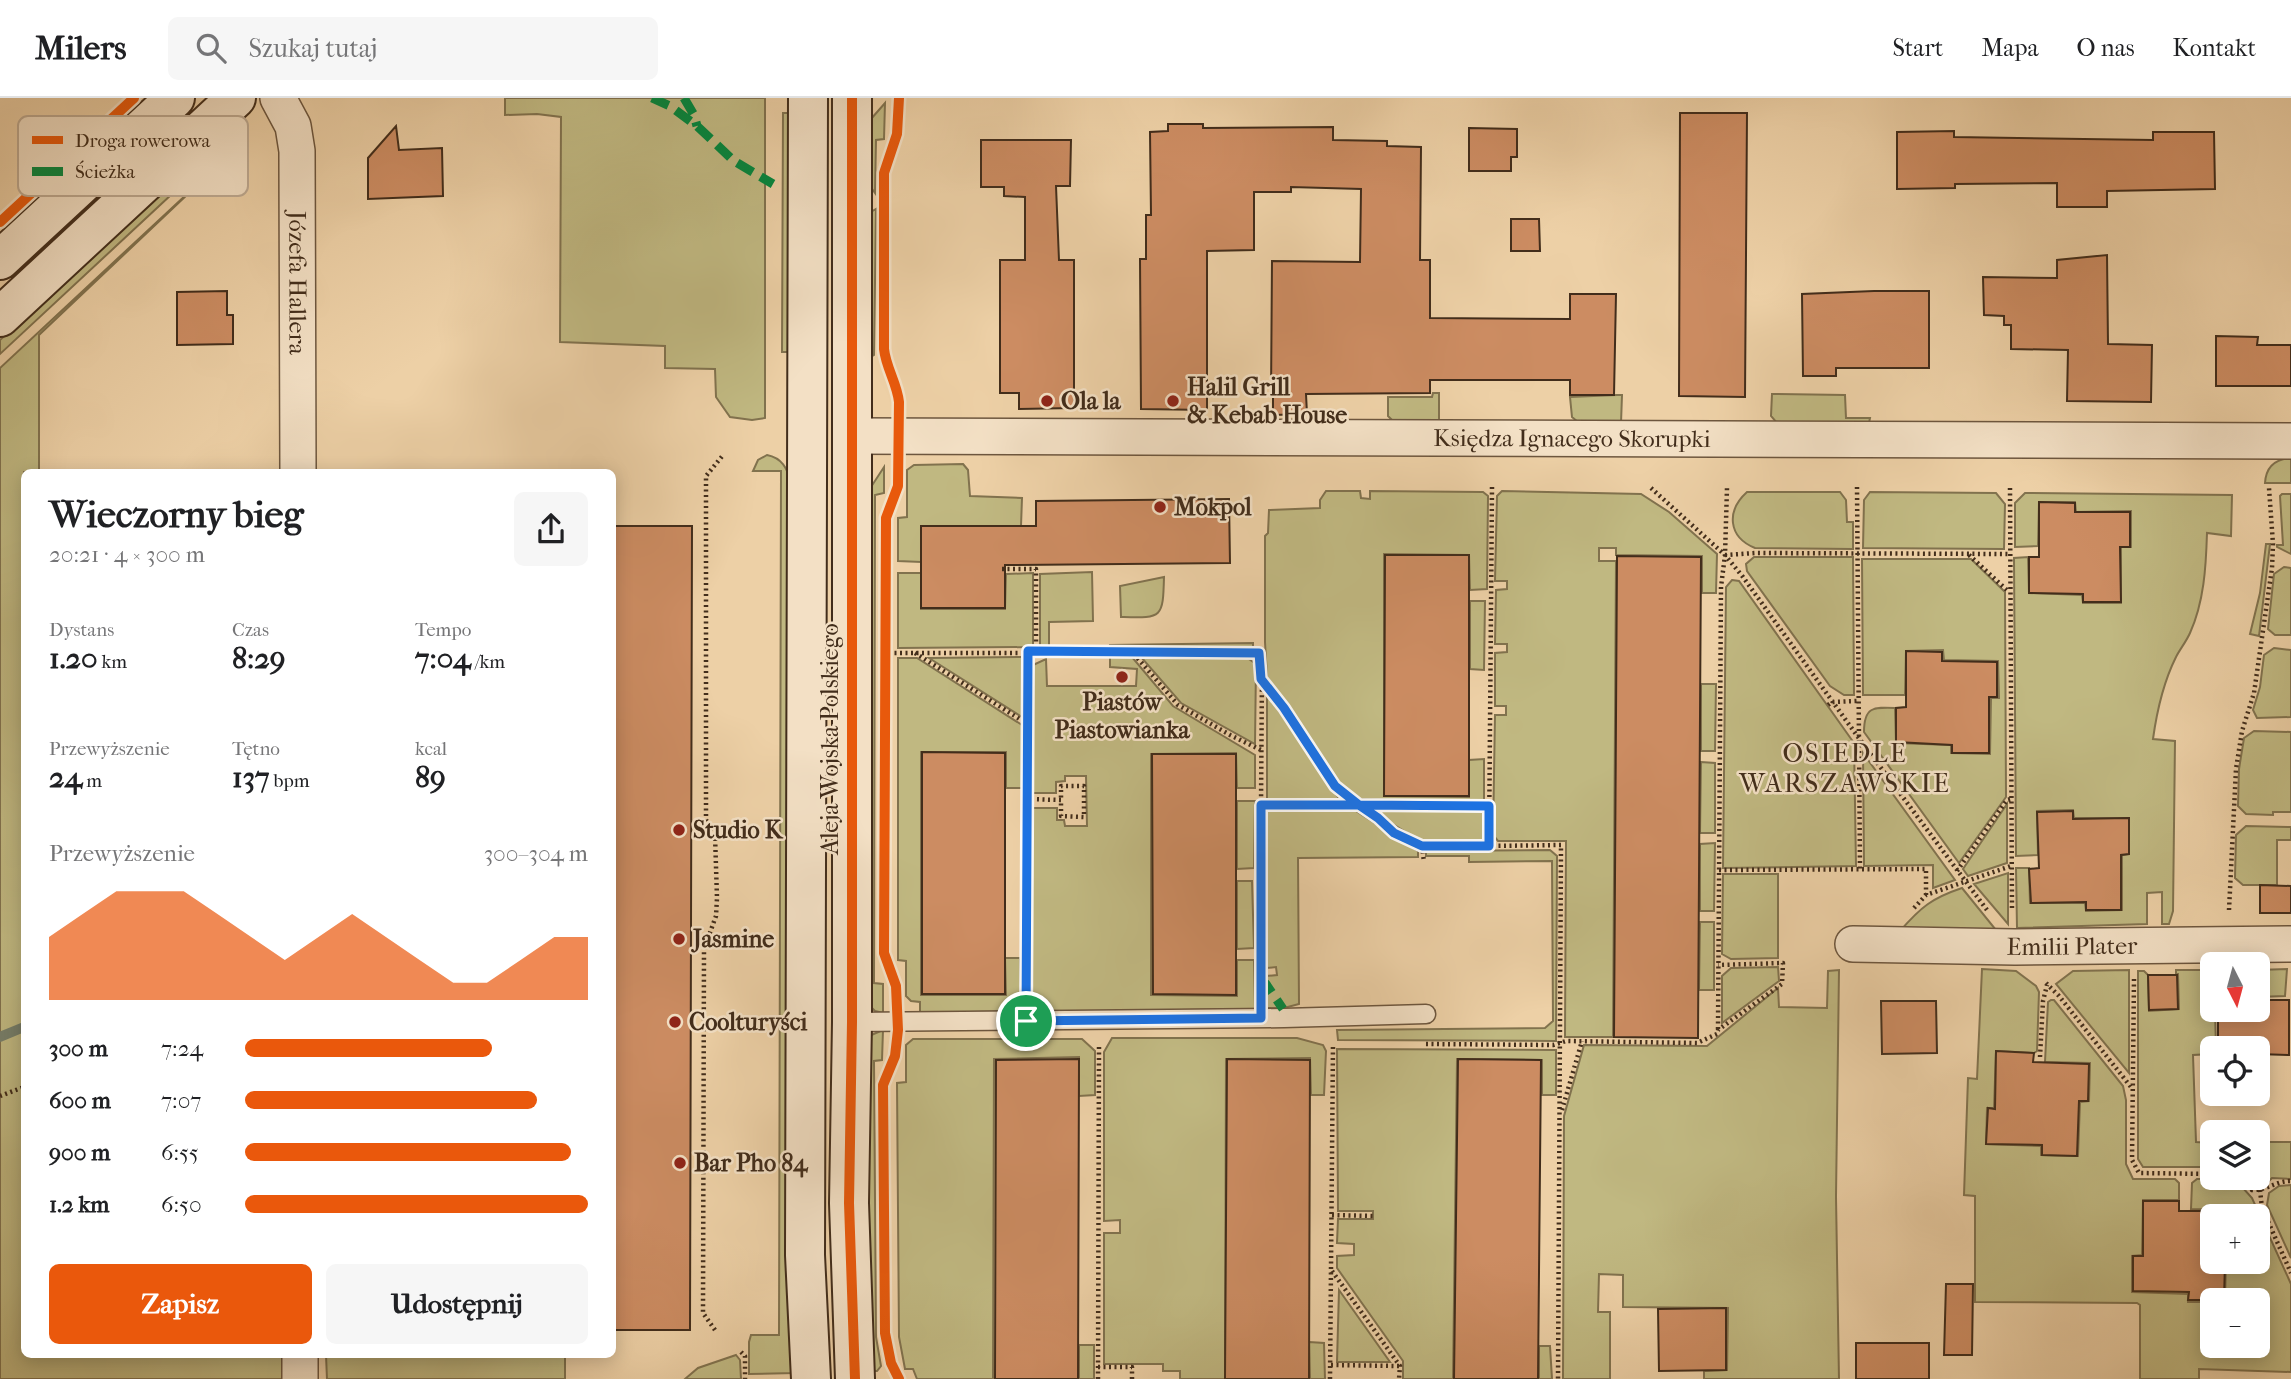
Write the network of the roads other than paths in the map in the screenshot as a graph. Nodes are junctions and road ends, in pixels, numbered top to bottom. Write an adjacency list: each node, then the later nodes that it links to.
1 (175, 98): 6 (street)
2 (236, 98): 7 (street)
3 (278, 98): 14 (street, Józefa Hallera)
4 (808, 98): 21 (street, Aleja Wojska Polskiego)
5 (852, 98): 12 (street, Aleja Wojska Polskiego)
6 (156, 116)
7 (217, 116)
8 (70, 196): 10 (street)
9 (130, 196): 11 (street)
10 (0, 261)
11 (0, 317)
12 (851, 436): 13 (street, Księdza Ignacego Skorupki); 18 (street, Aleja Wojska Polskiego)
13 (2291, 441)
14 (298, 469)
15 (1853, 944): 16 (street, Emilii Plater)
16 (2291, 944)
17 (1426, 1014): 18 (lane)
18 (852, 1022): 22 (street, Aleja Wojska Polskiego)
19 (300, 1358): 20 (street)
20 (300, 1379)
21 (811, 1379)
22 (855, 1379)

